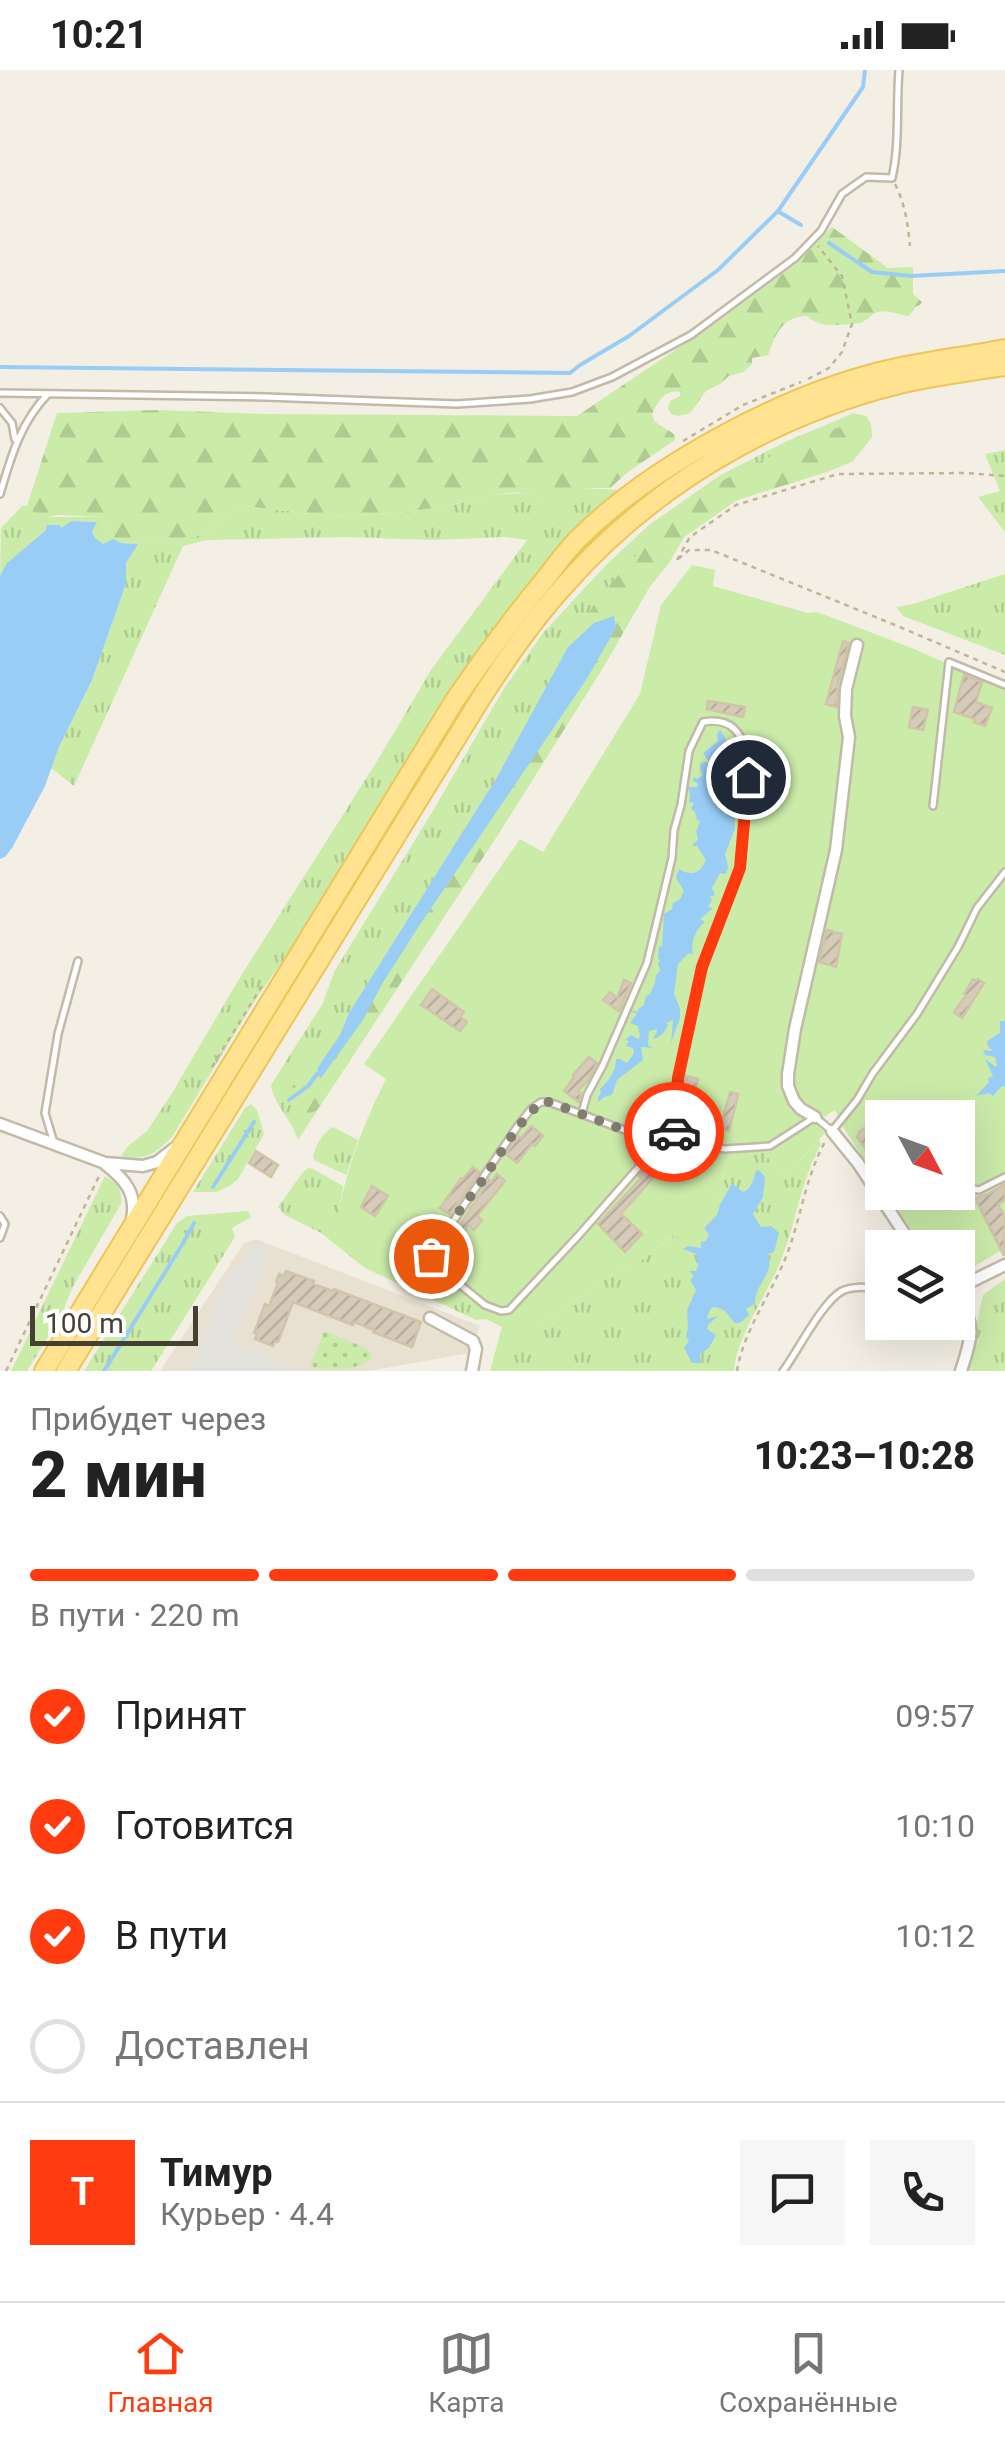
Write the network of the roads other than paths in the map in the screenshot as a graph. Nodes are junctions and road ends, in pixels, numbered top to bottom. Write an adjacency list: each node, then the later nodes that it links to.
1 (899, 70): 5 (lane)
2 (1005, 349): 18 (main road)
3 (1005, 366): 35 (main road)
4 (0, 392): 5 (lane)
5 (49, 393): 7 (lane)
6 (0, 408): 7 (lane)
7 (16, 442): 8 (lane)
8 (0, 494)
9 (857, 645): 15 (street)
10 (1005, 685): 11 (lane)
11 (934, 806)
12 (1005, 872): 17 (lane)
13 (78, 961): 21 (lane)
14 (582, 1113): 19 (lane); 19 (lane); 20 (lane)
15 (815, 1118): 17 (lane); 20 (lane)
16 (0, 1124): 21 (street)
17 (832, 1131): 26 (street)
18 (188, 1132): 22 (street); 28 (main road)
19 (665, 1137): 20 (lane)
20 (674, 1138)
21 (54, 1143): 22 (street)
22 (105, 1163): 28 (street)
23 (1005, 1177): 24 (lane)
24 (975, 1189)
25 (0, 1216): 27 (lane)
26 (902, 1230)
27 (0, 1238)
28 (126, 1238): 34 (main road)
29 (1005, 1264): 30 (street)
30 (975, 1283)
31 (865, 1288): 37 (lane)
32 (430, 1318): 36 (street)
33 (970, 1340): 38 (street)
34 (44, 1371)
35 (66, 1371)
36 (472, 1371)
37 (783, 1371)
38 (962, 1371)

